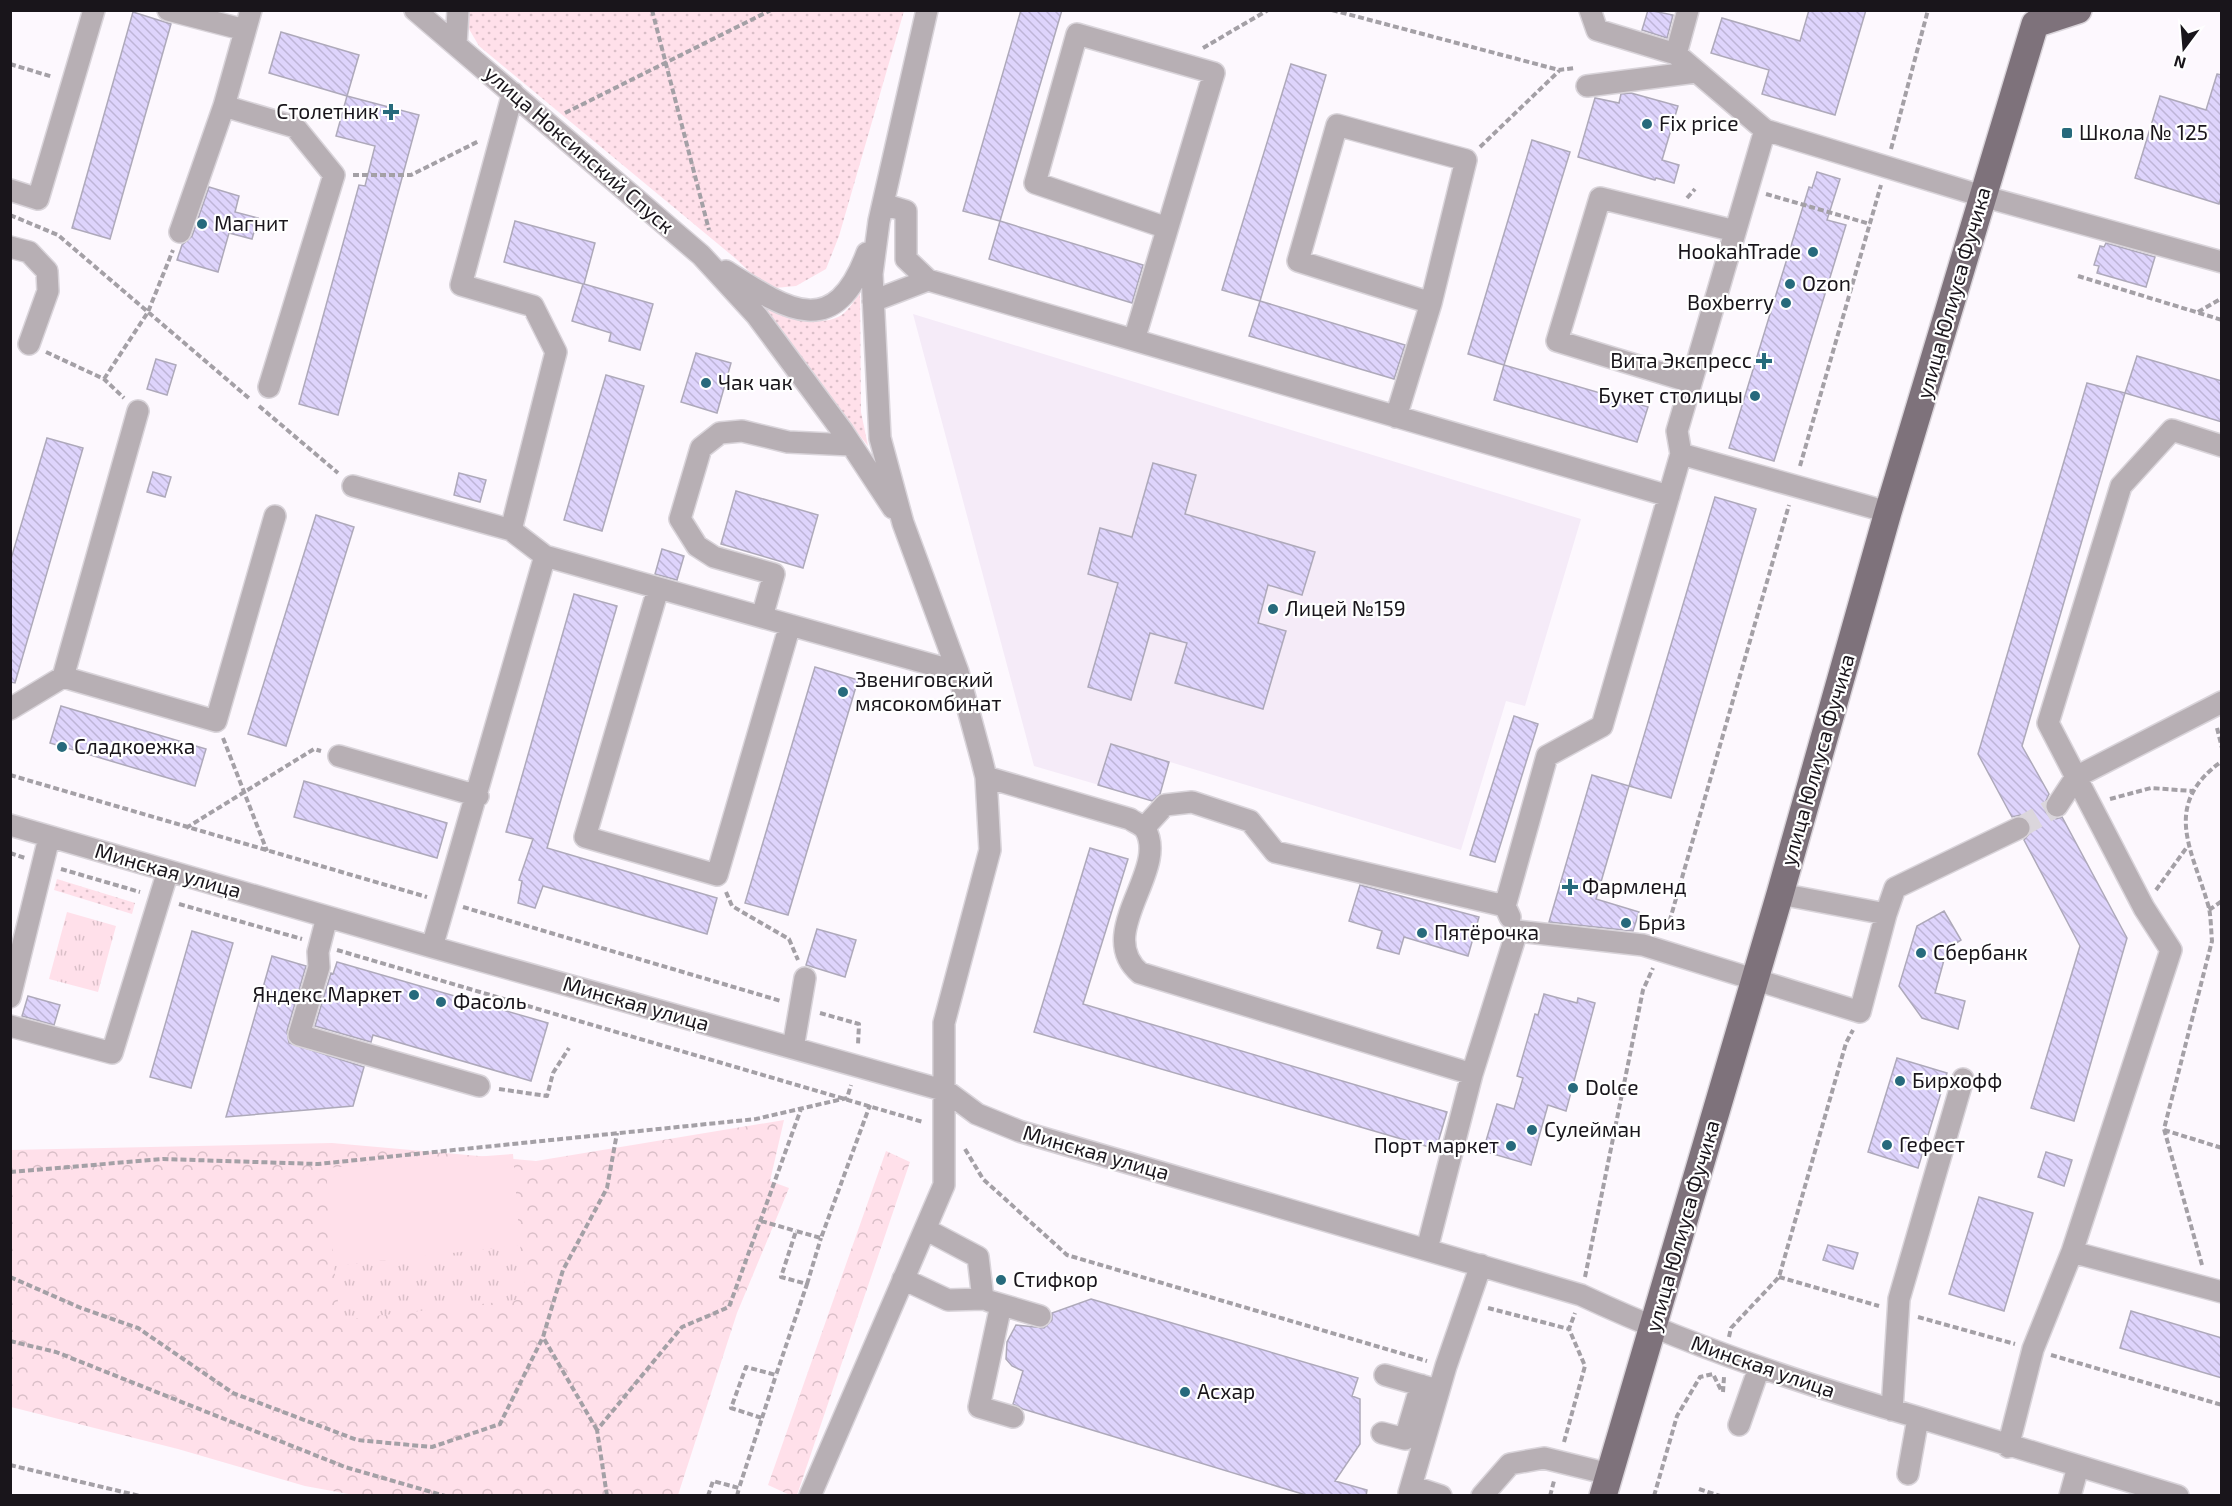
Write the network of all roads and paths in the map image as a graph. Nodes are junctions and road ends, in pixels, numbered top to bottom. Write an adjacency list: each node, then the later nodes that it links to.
1 (94, 10): 24 (street)
2 (168, 10): 15 (street)
3 (415, 10): 16 (street, улица Ноксинский Спуск)
4 (458, 10): 16 (street)
5 (652, 10): 18 (path)
6 (771, 10): 18 (path)
7 (927, 10): 36 (street, улица Ноксинский Спуск)
8 (1268, 10): 19 (path)
9 (1332, 10): 21 (path)
10 (1590, 10): 17 (street)
11 (1688, 10): 17 (street)
12 (1928, 10): 31 (path)
13 (2078, 10): 14 (main road, улица Юлиуса Фучика)
14 (2030, 17): 35 (main road, улица Юлиуса Фучика)
15 (248, 20): 26 (street)
16 (456, 45): 25 (street, улица Ноксинский Спуск)
17 (1676, 54): 22 (street)
18 (666, 62): 27 (path); 40 (path)
19 (1177, 63): 39 (street); 39 (street)
20 (10, 64): 24 (path)
21 (1559, 70): 23 (path); 30 (path)
22 (1696, 72): 23 (street); 29 (street)
23 (1584, 77)
24 (72, 83): 34 (street)
25 (513, 93): 27 (street, улица Ноксинский Спуск); 28 (street)
26 (224, 106): 32 (street); 42 (street)
27 (546, 122): 44 (street, улица Ноксинский Спуск)
28 (503, 129): 32 (path); 70 (street)
29 (1765, 130): 31 (street); 33 (street)
30 (1466, 160): 50 (street); 50 (street)
31 (1887, 167): 35 (street); 38 (path)
32 (334, 175): 58 (street)
33 (1748, 188): 38 (path); 41 (street)
34 (10, 190)
35 (1983, 196): 45 (street); 67 (main road, улица Юлиуса Фучика)
36 (881, 213): 44 (street, улица Ноксинский Спуск); 47 (street); 49 (street, улица Ноксинский Спуск)
37 (10, 215): 51 (path)
38 (1870, 224): 65 (path)
39 (1167, 228): 54 (street)
40 (709, 230)
41 (1735, 231): 57 (street); 57 (street)
42 (180, 232): 51 (path)
43 (10, 247): 55 (street)
44 (701, 255): 61 (street, улица Ноксинский Спуск)
45 (2222, 262)
46 (2078, 276): 52 (path)
47 (928, 279): 49 (street); 54 (street)
48 (2222, 298): 52 (path)
49 (873, 301): 69 (street, улица Ноксинский Спуск)
50 (1431, 303): 60 (street)
51 (148, 312): 56 (path); 64 (path)
52 (2197, 312): 53 (path)
53 (2222, 320)
54 (1134, 340): 60 (street)
55 (29, 344): 56 (path)
56 (104, 379): 59 (path)
57 (1691, 382): 63 (street)
58 (269, 387)
59 (138, 411): 76 (street)
60 (1396, 417): 66 (street)
61 (851, 445): 69 (street, улица Ноксинский Спуск); 73 (street)
62 (2222, 446): 84 (street)
63 (1681, 454): 65 (street); 66 (street)
64 (353, 486): 70 (street)
65 (1794, 486): 67 (street); 112 (path)
66 (1669, 496): 105 (street)
67 (1888, 512): 101 (main road, улица Юлиуса Фучика)
68 (275, 516): 79 (street)
69 (903, 523): 75 (street, улица Ноксинский Спуск)
70 (511, 530): 71 (street)
71 (545, 556): 72 (street); 87 (street)
72 (658, 589): 73 (street); 100 (street)
73 (762, 617): 74 (street)
74 (790, 625): 75 (street); 100 (street)
75 (958, 672): 83 (street, улица Ноксинский Спуск)
76 (63, 677): 78 (street); 79 (street)
77 (2222, 702): 84 (street)
78 (10, 709)
79 (216, 721): 86 (path)
80 (339, 756): 86 (path); 87 (street)
81 (2222, 761): 85 (path)
82 (10, 776): 91 (path)
83 (986, 777): 92 (street); 126 (street, улица Ноксинский Спуск)
84 (2076, 777): 88 (street); 89 (street)
85 (2192, 791): 88 (path); 95 (path)
86 (244, 793): 91 (path); 96 (path)
87 (478, 796): 104 (street)
88 (2090, 804): 106 (street)
89 (2056, 806)
90 (10, 825): 94 (street, Минская улица)
91 (185, 828): 96 (path)
92 (1144, 828): 105 (street); 123 (street)
93 (2019, 828): 108 (street)
94 (50, 838): 98 (street); 99 (street, Минская улица)
95 (2187, 847): 106 (path); 107 (path)
96 (267, 852): 104 (path)
97 (10, 853): 98 (path)
98 (42, 864): 102 (path); 116 (street)
99 (168, 871): 102 (street); 109 (street, Минская улица)
100 (717, 874): 114 (path)
101 (1780, 894): 108 (street); 115 (main road, улица Юлиуса Фучика)
102 (160, 898): 113 (path); 119 (street)
103 (2222, 901): 107 (path)
104 (446, 902): 111 (street); 117 (path)
105 (1505, 906): 110 (street)
106 (2144, 908): 140 (street)
107 (2209, 910): 131 (path)
108 (1886, 914): 118 (street)
109 (327, 917): 111 (street, Минская улица); 113 (street)
110 (1517, 931): 112 (street); 123 (street)
111 (432, 947): 121 (street, Минская улица)
112 (1661, 950): 115 (street); 147 (path)
113 (314, 954): 125 (street); 127 (path)
114 (805, 978): 117 (street)
115 (1754, 978): 118 (street); 153 (main road, улица Юлиуса Фучика)
116 (10, 997)
117 (800, 1007): 121 (street); 122 (path)
118 (1860, 1012): 142 (path)
119 (10, 1026)
120 (569, 1048): 125 (path)
121 (793, 1048): 122 (street, Минская улица)
122 (856, 1068): 126 (street, Минская улица); 127 (path)
123 (1472, 1074): 139 (street)
124 (1963, 1079): 150 (street)
125 (479, 1086)
126 (946, 1091): 130 (street, улица Ноксинский Спуск); 139 (street, Минская улица)
127 (847, 1098): 128 (path); 129 (path)
128 (870, 1105): 130 (path); 138 (path)
129 (801, 1108): 132 (path); 135 (path)
130 (945, 1129): 136 (street, улица Ноксинский Спуск); 158 (path)
131 (2164, 1129): 133 (path); 146 (path)
132 (617, 1133): 134 (path); 154 (path)
133 (2222, 1148)
134 (10, 1172)
135 (761, 1221): 137 (path); 169 (path)
136 (925, 1229): 144 (street, улица Ноксинский Спуск); 148 (street)
137 (796, 1231): 138 (path); 145 (path)
138 (821, 1238): 145 (path)
139 (1427, 1249): 141 (street, Минская улица)
140 (2072, 1252): 146 (street); 156 (street)
141 (1481, 1265): 147 (street, Минская улица); 158 (street)
142 (1779, 1276): 150 (path); 157 (path)
143 (10, 1277): 154 (path)
144 (903, 1279): 148 (street); 185 (street, улица Ноксинский Спуск)
145 (807, 1284): 161 (path)
146 (2215, 1290)
147 (1581, 1295): 152 (path); 153 (street, Минская улица)
148 (992, 1302): 151 (street); 165 (street)
149 (1484, 1307): 152 (path)
150 (1898, 1312): 156 (path); 164 (street)
151 (1040, 1316)
152 (1569, 1329): 172 (path)
153 (1653, 1329): 157 (street, Минская улица); 176 (main road, улица Юлиуса Фучика)
154 (543, 1337): 169 (path)
155 (10, 1341): 181 (path)
156 (2033, 1349): 163 (path); 171 (street)
157 (1726, 1356): 159 (street, Минская улица); 189 (path)
158 (1446, 1366): 162 (street)
159 (1759, 1368): 164 (street, Минская улица); 168 (street)
160 (1385, 1375): 162 (street)
161 (776, 1376): 166 (path); 166 (path)
162 (1430, 1387): 170 (street); 186 (street)
163 (2222, 1406)
164 (1892, 1410): 167 (street, Минская улица)
165 (1013, 1417)
166 (762, 1418): 177 (path)
167 (1918, 1418): 171 (street, Минская улица); 175 (street)
168 (1739, 1425)
169 (597, 1430): 182 (path)
170 (1382, 1433)
171 (2007, 1447): 174 (street, Минская улица)
172 (1559, 1462): 176 (street); 187 (street); 188 (path)
173 (10, 1465): 180 (path)
174 (2078, 1467): 179 (street, Минская улица); 191 (street)
175 (1908, 1474)
176 (1606, 1485)
177 (739, 1488): 183 (path); 184 (path)
178 (1699, 1489): 190 (path)
179 (2130, 1489): 192 (street, Минская улица)
180 (140, 1496)
181 (445, 1496)
182 (607, 1496)
183 (708, 1496)
184 (737, 1496)
185 (810, 1496)
186 (1441, 1496)
187 (1482, 1496)
188 (1550, 1496)
189 (1654, 1496)
190 (1720, 1496)
191 (2070, 1496)
192 (2178, 1496)

